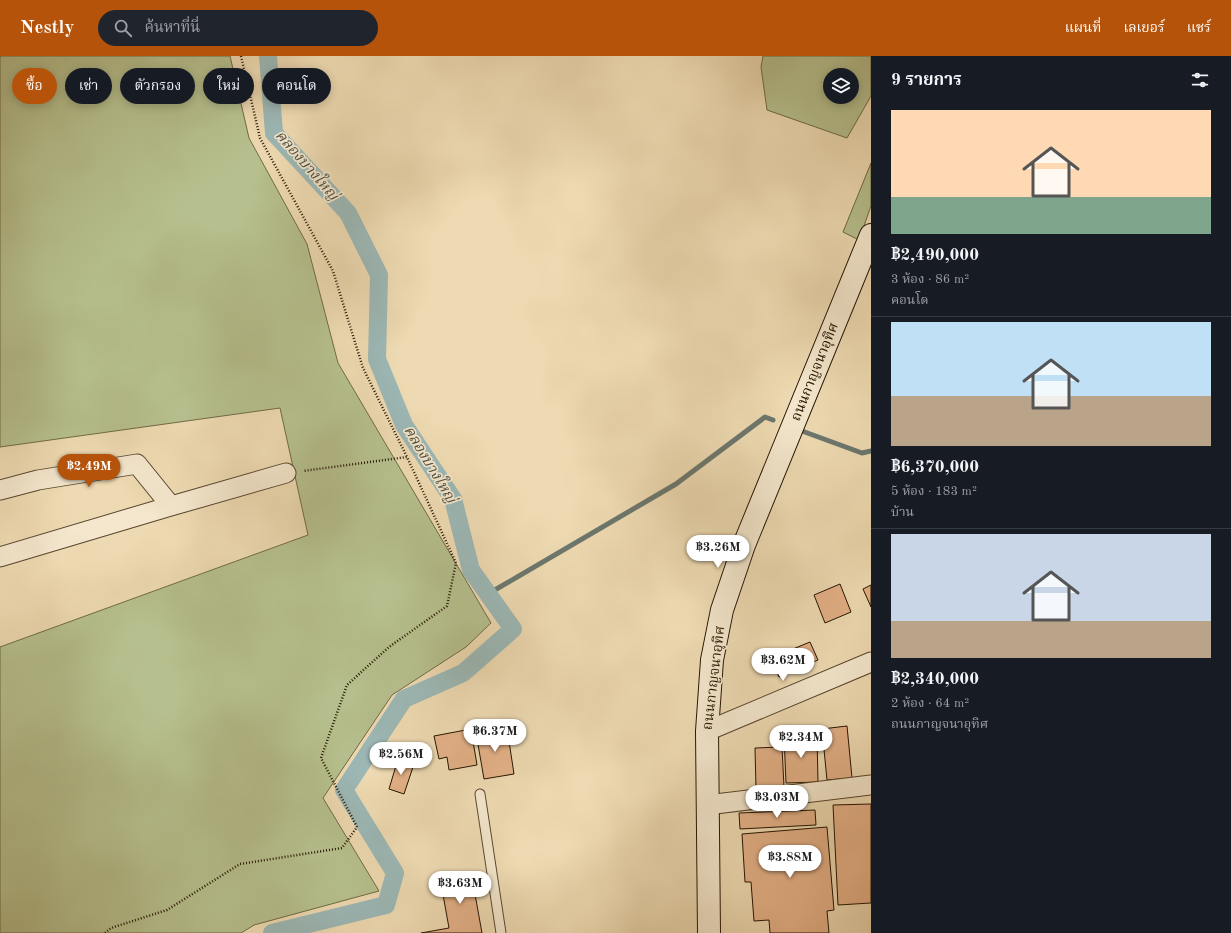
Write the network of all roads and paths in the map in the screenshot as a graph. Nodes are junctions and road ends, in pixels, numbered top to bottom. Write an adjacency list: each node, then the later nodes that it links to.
1 (241, 56): 3 (path)
2 (871, 235): 9 (street, ถนนกาญจนาอุทิศ)
3 (407, 457): 4 (path); 13 (path)
4 (286, 473): 6 (street)
5 (0, 490): 6 (street)
6 (171, 506): 7 (street)
7 (0, 557)
8 (871, 662): 9 (street)
9 (706, 731): 12 (street, ถนนกาญจนาอุทิศ)
10 (871, 785): 12 (street)
11 (480, 794): 14 (lane)
12 (707, 804): 15 (street, ถนนกาญจนาอุทิศ)
13 (105, 933)
14 (501, 933)
15 (709, 933)

